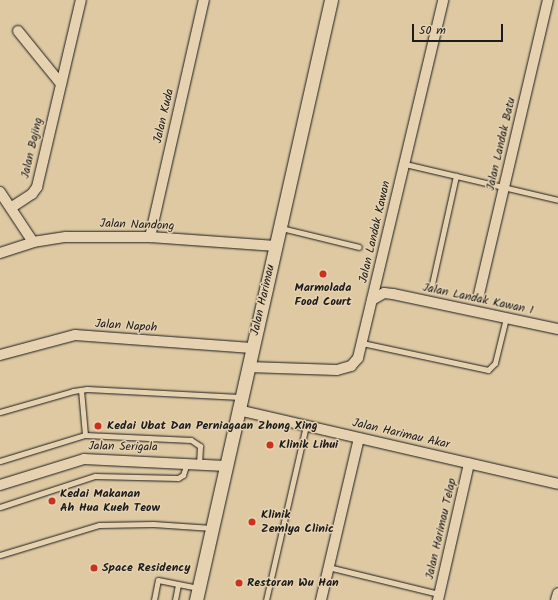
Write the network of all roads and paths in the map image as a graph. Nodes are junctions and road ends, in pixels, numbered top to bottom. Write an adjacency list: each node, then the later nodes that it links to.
1 (81, 0): 7 (street, Jalan Bajing)
2 (204, 0): 15 (street, Jalan Kuda)
3 (331, 0): 14 (street, Jalan Harimau)
4 (443, 0): 8 (street, Jalan Landak Kawan)
5 (548, 0): 10 (street, Jalan Landak Batu)
6 (18, 32): 7 (street)
7 (61, 84): 13 (street, Jalan Bajing)
8 (405, 164): 9 (lane); 20 (street, Jalan Landak Kawan)
9 (456, 176): 10 (lane); 21 (lane)
10 (504, 187): 12 (lane); 23 (street, Jalan Landak Batu)
11 (0, 192): 13 (street)
12 (558, 200)
13 (12, 207): 16 (street)
14 (280, 228): 17 (street, Jalan Harimau); 18 (lane)
15 (150, 238): 16 (street, Jalan Nandong); 17 (street, Jalan Nandong)
16 (33, 242): 19 (street, Jalan Nandong)
17 (276, 246): 28 (street, Jalan Harimau)
18 (359, 247)
19 (0, 253)
20 (378, 276): 22 (street); 24 (street, Jalan Landak Kawan)
21 (432, 284)
22 (392, 294): 24 (street, Jalan Landak Kawan 1); 25 (street, Jalan Landak Kawan 1)
23 (479, 294)
24 (372, 300): 27 (street, Jalan Landak Kawan)
25 (506, 318): 26 (street, Jalan Landak Kawan 1); 27 (lane)
26 (558, 329)
27 (362, 343): 30 (street, Jalan Landak Kawan)
28 (252, 348): 29 (street, Jalan Napoh); 30 (street, Jalan Harimau)
29 (0, 355)
30 (248, 367): 32 (street, Jalan Harimau)
31 (80, 390): 32 (lane); 34 (lane); 36 (lane)
32 (242, 397): 33 (street, Jalan Harimau)
33 (238, 410): 35 (street, Jalan Harimau Akar); 42 (street, Jalan Harimau)
34 (0, 412)
35 (306, 426): 37 (street, Jalan Harimau Akar); 55 (lane)
36 (85, 435): 38 (lane); 40 (lane)
37 (359, 438): 41 (street, Jalan Harimau Akar); 48 (street)
38 (0, 461)
39 (187, 462): 40 (street, Jalan Serigala); 44 (street, Jalan Serigala); 45 (lane)
40 (198, 463): 42 (street, Jalan Serigala)
41 (469, 463): 43 (street, Jalan Harimau Akar); 52 (street, Jalan Harimau Telap)
42 (226, 466): 46 (street, Jalan Harimau)
43 (558, 484)
44 (0, 485)
45 (0, 507)
46 (212, 528): 47 (lane); 51 (street, Jalan Harimau)
47 (0, 555)
48 (328, 567): 52 (lane); 56 (street)
49 (178, 584): 51 (lane); 53 (lane); 54 (lane)
50 (558, 593): 57 (street)
51 (197, 594)
52 (438, 597)
53 (154, 600)
54 (175, 600)
55 (266, 600)
56 (320, 600)
57 (556, 600)

